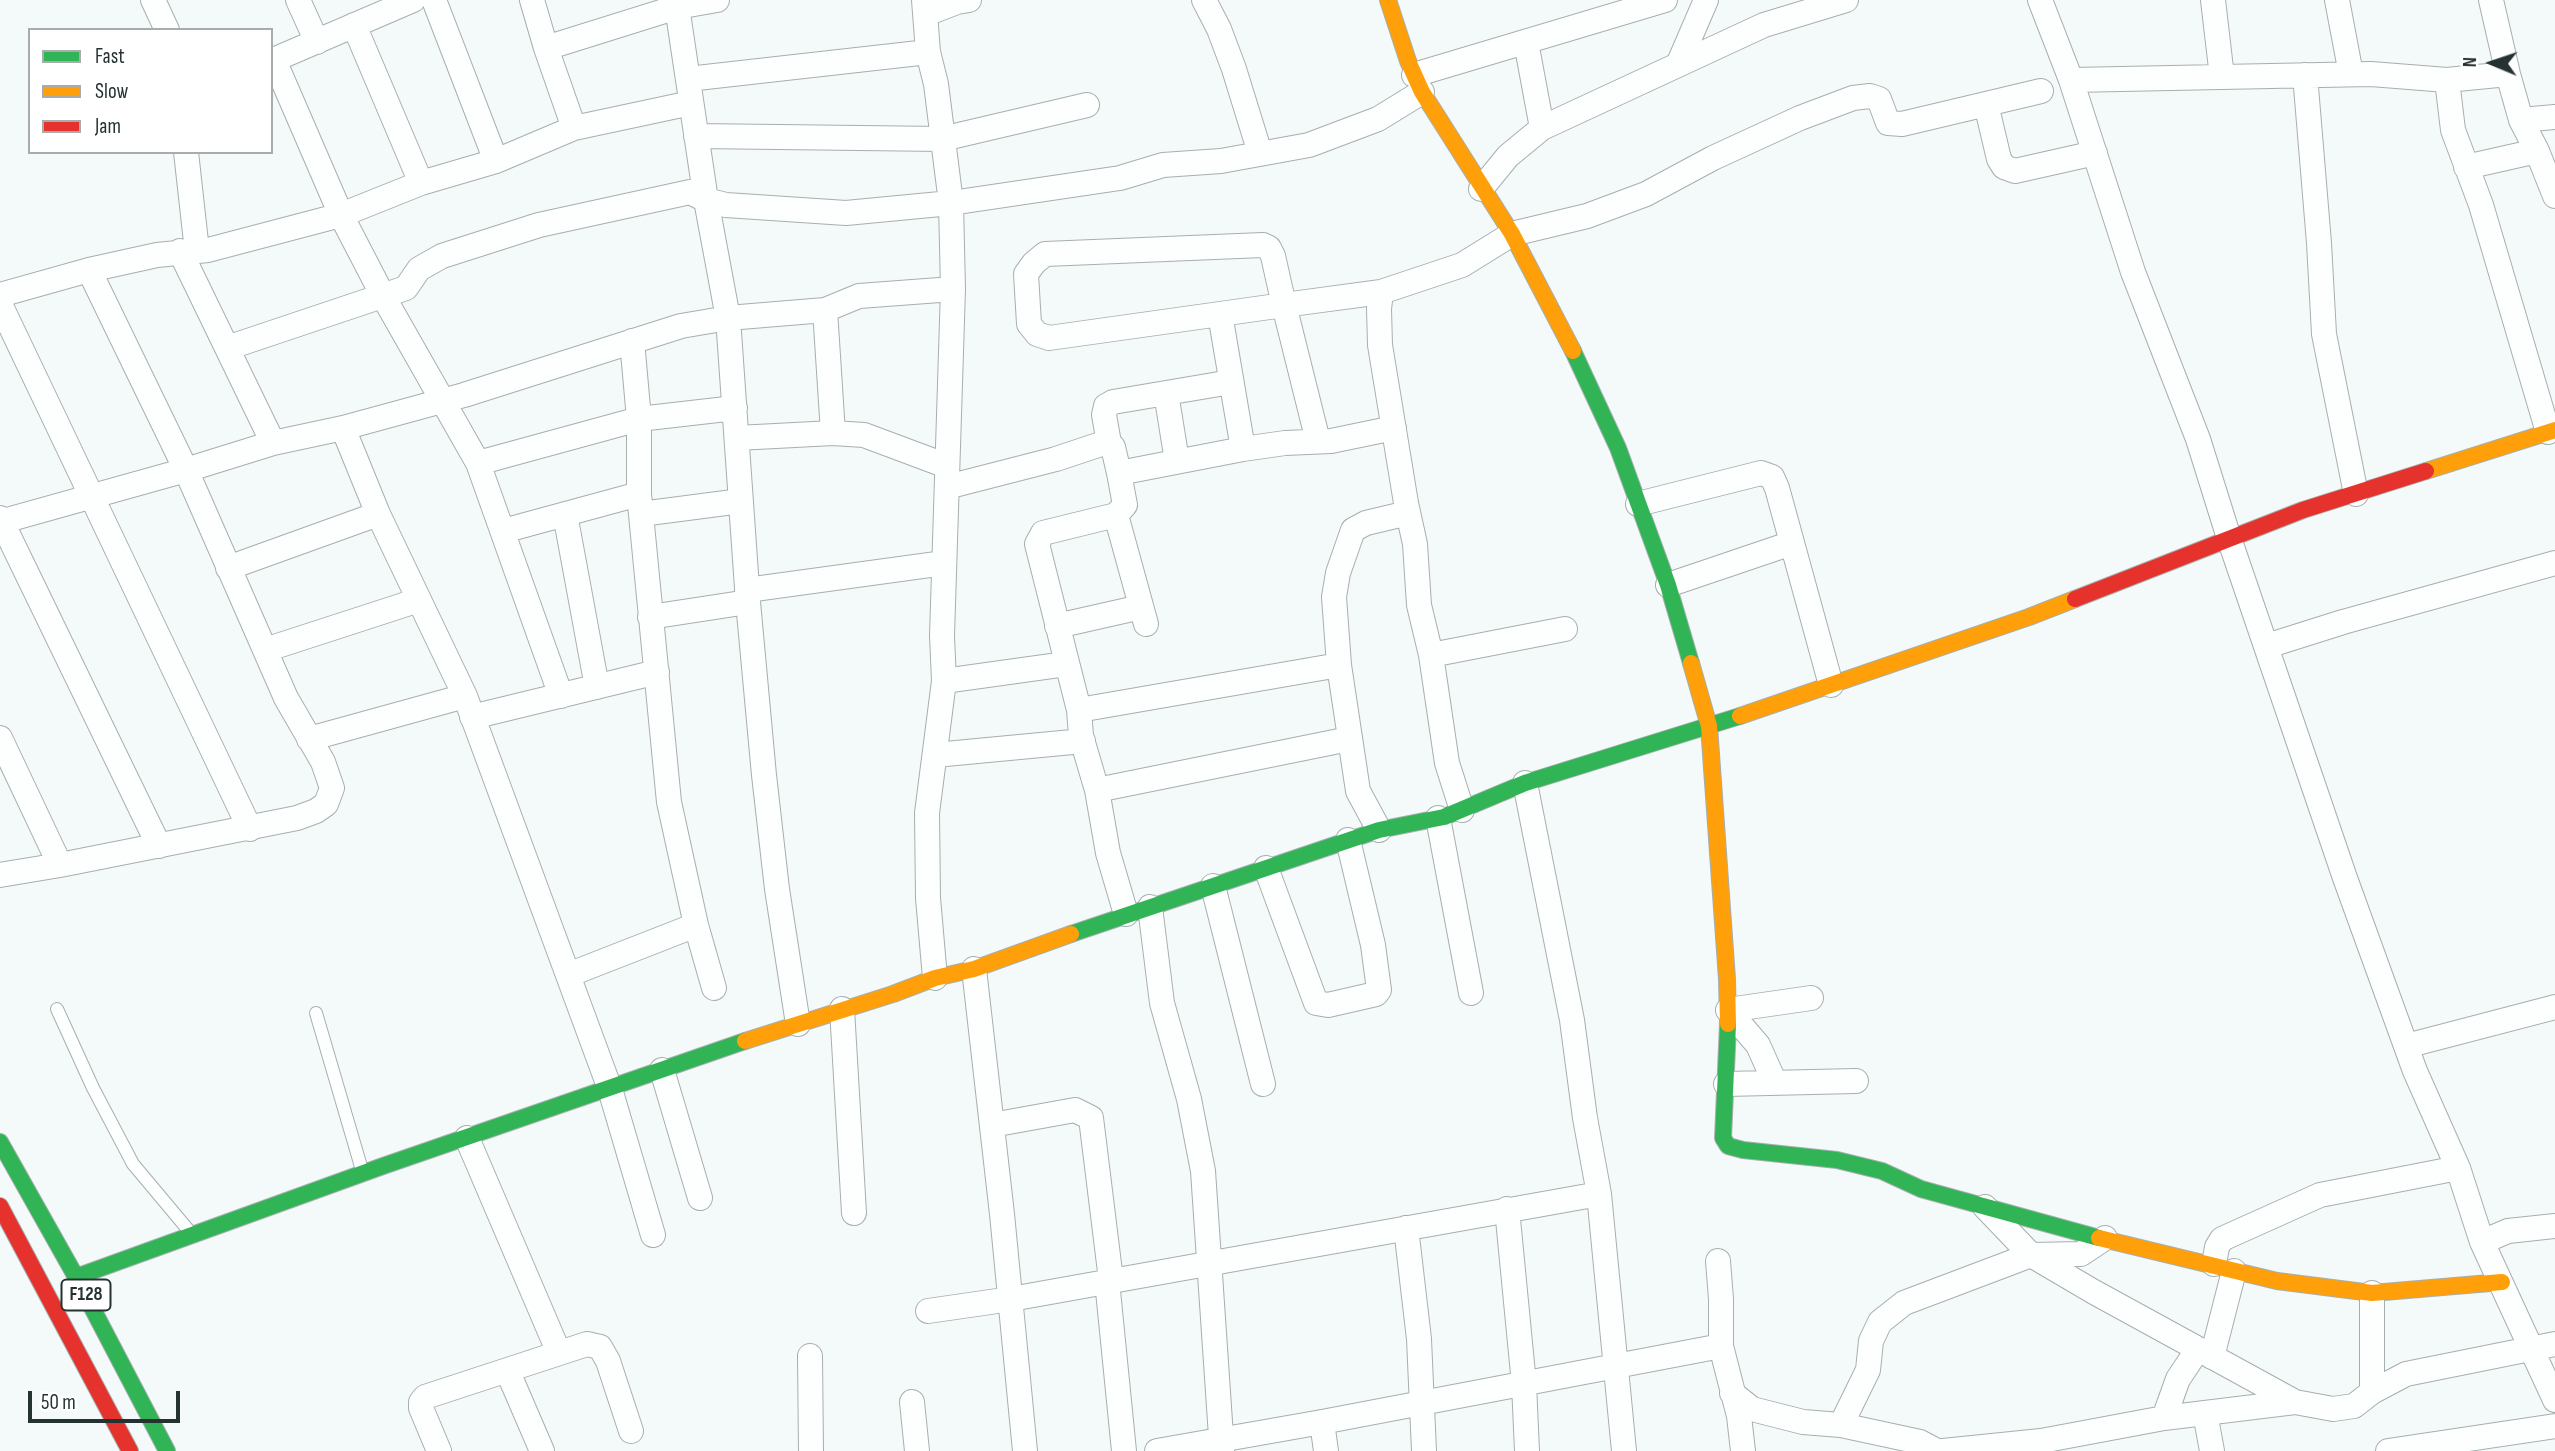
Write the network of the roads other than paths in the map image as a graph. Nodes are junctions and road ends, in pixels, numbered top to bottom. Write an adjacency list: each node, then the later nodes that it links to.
1 (153, 0): 21 (street)
2 (298, 0): 22 (street)
3 (413, 0): 18 (street)
4 (434, 0): 49 (street)
5 (532, 0): 24 (street)
6 (717, 0): 17 (street)
7 (969, 0): 19 (street)
8 (1204, 0): 46 (street)
9 (1388, 0): 34 (street)
10 (1665, 0): 23 (street)
11 (1706, 0): 27 (street)
12 (1846, 0): 27 (street)
13 (2040, 0): 33 (street)
14 (2213, 0): 31 (street)
15 (2337, 0): 30 (street)
16 (2491, 0): 28 (street)
17 (676, 4): 24 (street); 35 (street)
18 (376, 7): 20 (street)
19 (925, 7): 25 (street)
20 (354, 25): 22 (street); 51 (street)
21 (166, 28)
22 (317, 42): 26 (street)
23 (1526, 42): 34 (street); 42 (street)
24 (546, 48): 41 (street)
25 (928, 52): 35 (street); 44 (street)
26 (273, 60): 56 (street)
27 (1678, 65): 42 (street)
28 (2508, 74): 32 (street); 40 (street)
29 (2305, 75): 30 (street); 31 (street); 90 (street)
30 (2351, 75): 32 (street)
31 (2222, 77): 33 (street)
32 (2447, 79): 50 (street)
33 (2071, 80): 47 (street)
34 (1418, 83): 46 (street); 52 (street)
35 (689, 91): 41 (street); 43 (street)
36 (2041, 91): 37 (street)
37 (1986, 104): 47 (street); 57 (street)
38 (1087, 105): 44 (street)
39 (2555, 117): 40 (street)
40 (2521, 120): 45 (street)
41 (574, 128): 49 (street)
42 (1542, 128): 52 (street)
43 (696, 136): 44 (street); 54 (street)
44 (942, 139): 55 (street)
45 (2537, 151): 50 (street); 53 (street)
46 (1260, 153): 55 (street)
47 (2095, 153): 101 (street)
48 (186, 154): 58 (street)
49 (496, 161): 51 (street)
50 (2466, 167): 78 (street)
51 (421, 183): 56 (street)
52 (1481, 189): 57 (street)
53 (2555, 196)
54 (706, 200): 55 (street); 63 (street); 68 (street)
55 (951, 203): 60 (street)
56 (341, 215): 58 (street); 63 (street)
57 (1511, 234): 61 (street); 93 (street)
58 (188, 251): 59 (street); 70 (street)
59 (89, 270): 62 (street); 87 (street)
60 (953, 289): 66 (street); 89 (street)
61 (1381, 292): 65 (street); 77 (street)
62 (0, 295)
63 (383, 296): 70 (street); 73 (street)
64 (0, 304): 91 (street)
65 (1284, 305): 67 (street); 67 (street); 81 (street)
66 (825, 310): 68 (street); 79 (street)
67 (1220, 314): 71 (street)
68 (728, 318): 69 (street); 74 (street)
69 (632, 341): 73 (street); 75 (street)
70 (227, 348): 82 (street)
71 (1231, 382): 72 (street); 84 (street)
72 (1166, 393): 83 (street); 85 (street)
73 (444, 401): 76 (street); 86 (street)
74 (735, 408): 75 (street); 80 (street)
75 (639, 419): 86 (street); 94 (street)
76 (342, 428): 82 (street); 96 (street)
77 (1394, 428): 81 (street); 95 (street)
78 (2552, 431): 90 (street)
79 (834, 433): 80 (street); 89 (street)
80 (737, 438): 92 (street)
81 (1318, 441): 84 (street)
82 (273, 443): 87 (street)
83 (1109, 443): 88 (street); 89 (street)
84 (1242, 449): 85 (street)
85 (1177, 461): 88 (street)
86 (478, 463): 100 (street)
87 (186, 470): 91 (street); 105 (street)
88 (1119, 473): 98 (street)
89 (947, 477): 103 (street)
90 (2356, 494): 101 (street)
91 (94, 497): 99 (street); 134 (street)
92 (741, 501): 94 (street); 107 (street)
93 (1638, 503): 102 (street); 106 (street)
94 (640, 504): 97 (street); 109 (street)
95 (1408, 513): 114 (street); 116 (street)
96 (378, 514): 105 (street); 108 (street)
97 (565, 514): 100 (street); 120 (street)
98 (1116, 515): 110 (street); 110 (street)
99 (0, 521): 137 (street)
100 (503, 531): 121 (street)
101 (2229, 538): 112 (street); 119 (street)
102 (1792, 542): 106 (street); 119 (street)
103 (944, 563): 107 (street); 118 (street)
104 (2555, 563): 112 (street)
105 (228, 568): 113 (street)
106 (1668, 585): 124 (street)
107 (748, 596): 109 (street); 156 (street)
108 (419, 600): 113 (street); 122 (street)
109 (650, 617): 117 (street)
110 (1057, 626): 115 (street)
111 (1565, 629): 114 (street)
112 (2267, 646): 157 (street)
113 (265, 650): 126 (street)
114 (1431, 655): 132 (street)
115 (1066, 664): 118 (street); 123 (street)
116 (1339, 665): 123 (street); 127 (street)
117 (657, 672): 120 (street); 144 (street)
118 (944, 681): 129 (street)
119 (1831, 685): 124 (street)
120 (597, 687): 121 (street)
121 (561, 696): 122 (street)
122 (469, 706): 126 (street); 146 (street)
123 (1079, 710): 128 (street)
124 (1709, 726): 130 (street); 154 (street)
125 (0, 738): 138 (street)
126 (309, 738): 134 (street)
127 (1349, 738): 131 (street); 135 (street)
128 (1083, 741): 129 (street); 131 (street)
129 (934, 755): 147 (street)
130 (1525, 783): 132 (street); 169 (street)
131 (1097, 790): 143 (street)
132 (1462, 810): 133 (street)
133 (1438, 818): 135 (street); 149 (street)
134 (250, 829): 137 (street)
135 (1379, 830): 136 (street)
136 (1348, 840): 139 (street); 139 (street)
137 (159, 846): 138 (street)
138 (60, 865): 140 (street)
139 (1266, 868): 141 (street)
140 (0, 875)
141 (1213, 886): 142 (street); 161 (street)
142 (1150, 907): 143 (street); 183 (street)
143 (1126, 914): 145 (street)
144 (696, 925): 146 (street); 148 (street)
145 (974, 969): 147 (street); 164 (street)
146 (568, 975): 163 (street)
147 (934, 978): 153 (street)
148 (714, 988)
149 (1471, 993)
150 (1811, 998): 154 (street)
151 (2555, 1007): 157 (street)
152 (57, 1009): 177 (lane)
153 (842, 1009): 156 (street); 174 (street)
154 (1728, 1010): 160 (street); 162 (street)
155 (316, 1013): 168 (lane)
156 (798, 1024): 158 (street)
157 (2406, 1046): 167 (street)
158 (662, 1070): 163 (street); 170 (street)
159 (1856, 1081): 160 (street)
160 (1775, 1083): 162 (street)
161 (1263, 1084)
162 (1726, 1084): 172 (street)
163 (610, 1089): 165 (street); 178 (street)
164 (992, 1125): 186 (street); 189 (street)
165 (467, 1138): 168 (street); 193 (street)
166 (0, 1142): 185 (street, F128)
167 (2458, 1168): 180 (street); 184 (street)
168 (363, 1174): 177 (street)
169 (1600, 1194): 173 (street); 196 (street)
170 (700, 1198)
171 (0, 1206): 212 (street, F128)
172 (1985, 1207): 179 (street); 181 (street)
173 (1507, 1209): 176 (street); 198 (street)
174 (854, 1213)
175 (2555, 1226): 180 (street)
176 (1406, 1228): 183 (street); 203 (street)
177 (193, 1235): 185 (street)
178 (653, 1235)
179 (2105, 1238): 181 (street); 184 (street)
180 (2482, 1242): 187 (street)
181 (2031, 1255): 194 (street); 208 (street)
182 (1717, 1261): 191 (street)
183 (1210, 1262): 186 (street); 211 (street)
184 (2224, 1267): 188 (street); 194 (street)
185 (76, 1277): 213 (street, F128)
186 (1109, 1280): 189 (street); 219 (street)
187 (2501, 1282): 188 (street); 192 (street)
188 (2372, 1293): 199 (street)
189 (1011, 1298): 190 (street); 218 (street)
190 (928, 1311)
191 (1721, 1346): 196 (street); 200 (street)
192 (2543, 1346): 199 (street); 201 (street)
193 (559, 1353): 197 (street); 210 (street)
194 (2205, 1353): 204 (street); 206 (street)
195 (810, 1356): 216 (street)
196 (1616, 1366): 198 (street); 224 (street)
197 (509, 1372): 214 (street); 215 (street)
198 (1524, 1384): 203 (street); 223 (street)
199 (2372, 1392): 204 (street)
200 (1732, 1393): 208 (street); 225 (street)
201 (2555, 1400)
202 (912, 1402): 217 (street)
203 (1422, 1402): 207 (street); 222 (street)
204 (2295, 1402): 205 (street)
205 (2205, 1413): 206 (street); 228 (street)
206 (2164, 1418): 227 (street)
207 (1322, 1422): 211 (street); 221 (street)
208 (1841, 1425): 226 (street)
209 (2555, 1426): 229 (street)
210 (631, 1431)
211 (1221, 1445): 220 (street)
212 (130, 1451)
213 (167, 1451)
214 (439, 1451)
215 (541, 1451)
216 (811, 1451)
217 (918, 1451)
218 (1025, 1451)
219 (1124, 1451)
220 (1157, 1451)
221 (1326, 1451)
222 (1424, 1451)
223 (1527, 1451)
224 (1624, 1451)
225 (1743, 1451)
226 (1937, 1451)
227 (1943, 1451)
228 (2211, 1451)
229 (2389, 1451)

